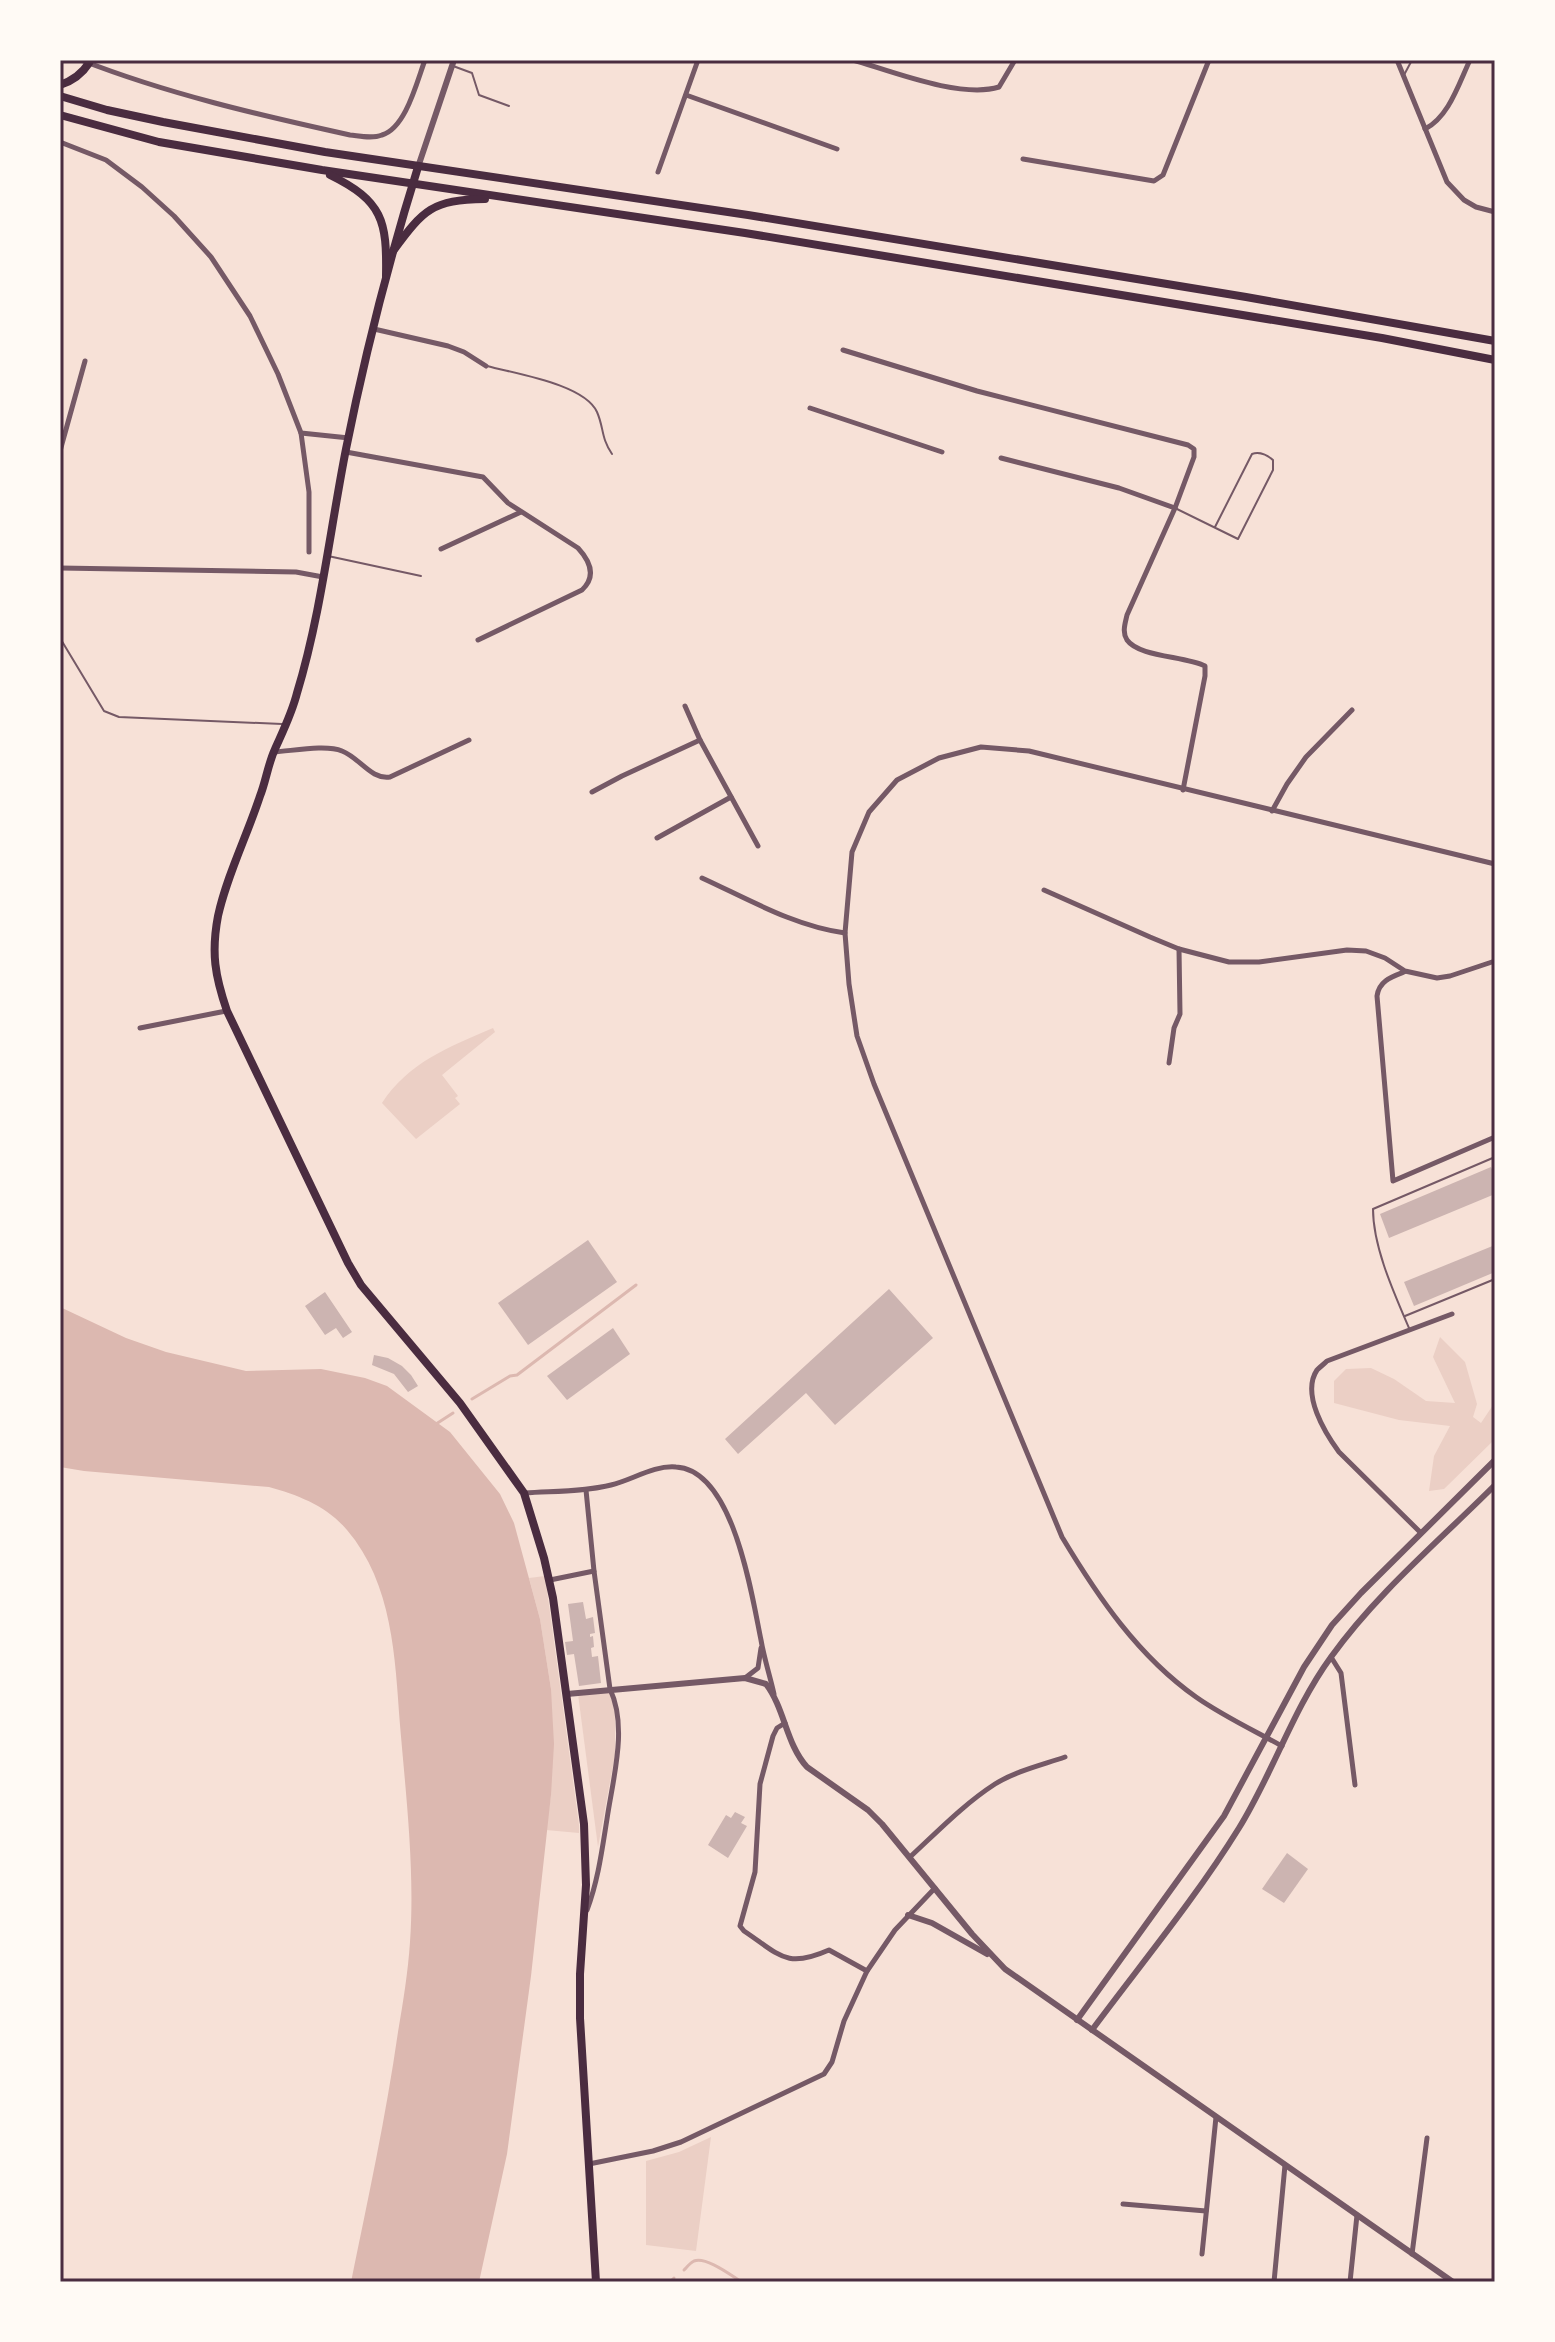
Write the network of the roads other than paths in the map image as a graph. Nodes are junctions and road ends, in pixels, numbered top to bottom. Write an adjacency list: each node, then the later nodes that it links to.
1 (425, 60): 9 (street)
2 (698, 60): 13 (street)
3 (853, 60): 4 (street)
4 (1015, 60)
5 (1209, 60): 20 (street)
6 (1397, 60): 11 (street)
7 (1412, 60): 11 (lane)
8 (1470, 60): 17 (street)
9 (86, 61): 12 (main road)
10 (453, 63): 15 (lane); 21 (street)
11 (1403, 75): 17 (street)
12 (60, 85)
13 (686, 95): 19 (street); 23 (street)
14 (60, 96): 21 (main road)
15 (509, 106)
16 (60, 115): 22 (main road)
17 (1425, 129): 26 (street)
18 (60, 142): 36 (street)
19 (837, 149)
20 (1023, 159)
21 (418, 167): 24 (main road); 30 (main road)
22 (322, 170): 24 (main road); 28 (main road)
23 (658, 172)
24 (413, 184): 25 (main road); 27 (main road)
25 (510, 199): 27 (main road); 32 (main road)
26 (1495, 212)
27 (393, 251): 28 (main road)
28 (386, 276): 29 (main road)
29 (373, 329): 34 (street); 37 (main road)
30 (1495, 341)
31 (843, 350): 43 (street)
32 (1495, 360)
33 (85, 361): 38 (street)
34 (486, 366): 41 (lane)
35 (810, 408): 40 (street)
36 (301, 433): 37 (street); 47 (street)
37 (349, 438): 39 (main road)
38 (60, 451)
39 (346, 452): 44 (street); 48 (main road)
40 (942, 452)
41 (612, 454)
42 (1001, 458): 43 (street)
43 (1175, 508): 45 (lane); 60 (street)
44 (521, 512): 46 (street); 53 (street)
45 (1215, 527): 45 (lane)
46 (441, 549)
47 (309, 552)
48 (327, 556): 50 (lane); 51 (main road)
49 (60, 568): 51 (street)
50 (421, 576)
51 (323, 577): 56 (main road)
52 (60, 638): 56 (lane)
53 (478, 640)
54 (685, 706): 58 (street)
55 (1352, 710): 63 (street)
56 (287, 725): 59 (main road)
57 (469, 740): 59 (street)
58 (700, 740): 61 (street); 62 (street)
59 (274, 752): 73 (main road)
60 (1183, 790): 63 (street); 69 (street)
61 (592, 792)
62 (731, 797): 64 (street); 65 (street)
63 (1272, 811): 66 (street)
64 (657, 838)
65 (758, 846)
66 (1495, 864)
67 (702, 878): 69 (street)
68 (1044, 890): 70 (street)
69 (845, 933): 96 (street)
70 (1179, 949): 72 (street); 75 (street)
71 (1495, 961): 72 (street)
72 (1405, 971): 76 (street)
73 (227, 1011): 74 (street); 85 (main road)
74 (140, 1028)
75 (1169, 1063)
76 (1495, 1137)
77 (1495, 1157): 80 (lane)
78 (1495, 1279): 80 (lane)
79 (1452, 1314): 81 (street)
80 (1404, 1316): 81 (lane)
81 (1409, 1329): 86 (street)
82 (1495, 1460): 86 (street)
83 (1495, 1485): 90 (street)
84 (586, 1490): 85 (street); 87 (street); 89 (street)
85 (524, 1493): 88 (main road)
86 (1421, 1533): 96 (street)
87 (594, 1571): 88 (street); 92 (street)
88 (550, 1580): 93 (main road)
89 (761, 1643): 91 (street); 94 (street)
90 (1331, 1657): 97 (street); 99 (street)
91 (745, 1678): 92 (street); 94 (street)
92 (610, 1689): 93 (street); 102 (street)
93 (567, 1694): 102 (main road)
94 (776, 1702): 95 (street)
95 (785, 1723): 100 (street); 105 (street)
96 (1266, 1738): 97 (street); 106 (street)
97 (1282, 1746): 107 (street)
98 (1065, 1757): 100 (street)
99 (1355, 1785)
100 (910, 1857): 101 (street)
101 (935, 1888): 103 (street); 104 (street)
102 (585, 1915): 110 (main road)
103 (908, 1915): 104 (street); 105 (street)
104 (991, 1955): 106 (street)
105 (867, 1971): 110 (street)
106 (1077, 2020): 107 (street)
107 (1092, 2030): 108 (street)
108 (1216, 2117): 111 (street); 113 (street)
109 (1427, 2138): 116 (street)
110 (588, 2164): 117 (main road)
111 (1285, 2165): 114 (street); 118 (street)
112 (1123, 2204): 113 (street)
113 (1206, 2211): 115 (street)
114 (1357, 2215): 116 (street); 119 (street)
115 (1202, 2254)
116 (1412, 2254): 120 (street)
117 (596, 2282)
118 (1274, 2282)
119 (1350, 2282)
120 (1453, 2282)

